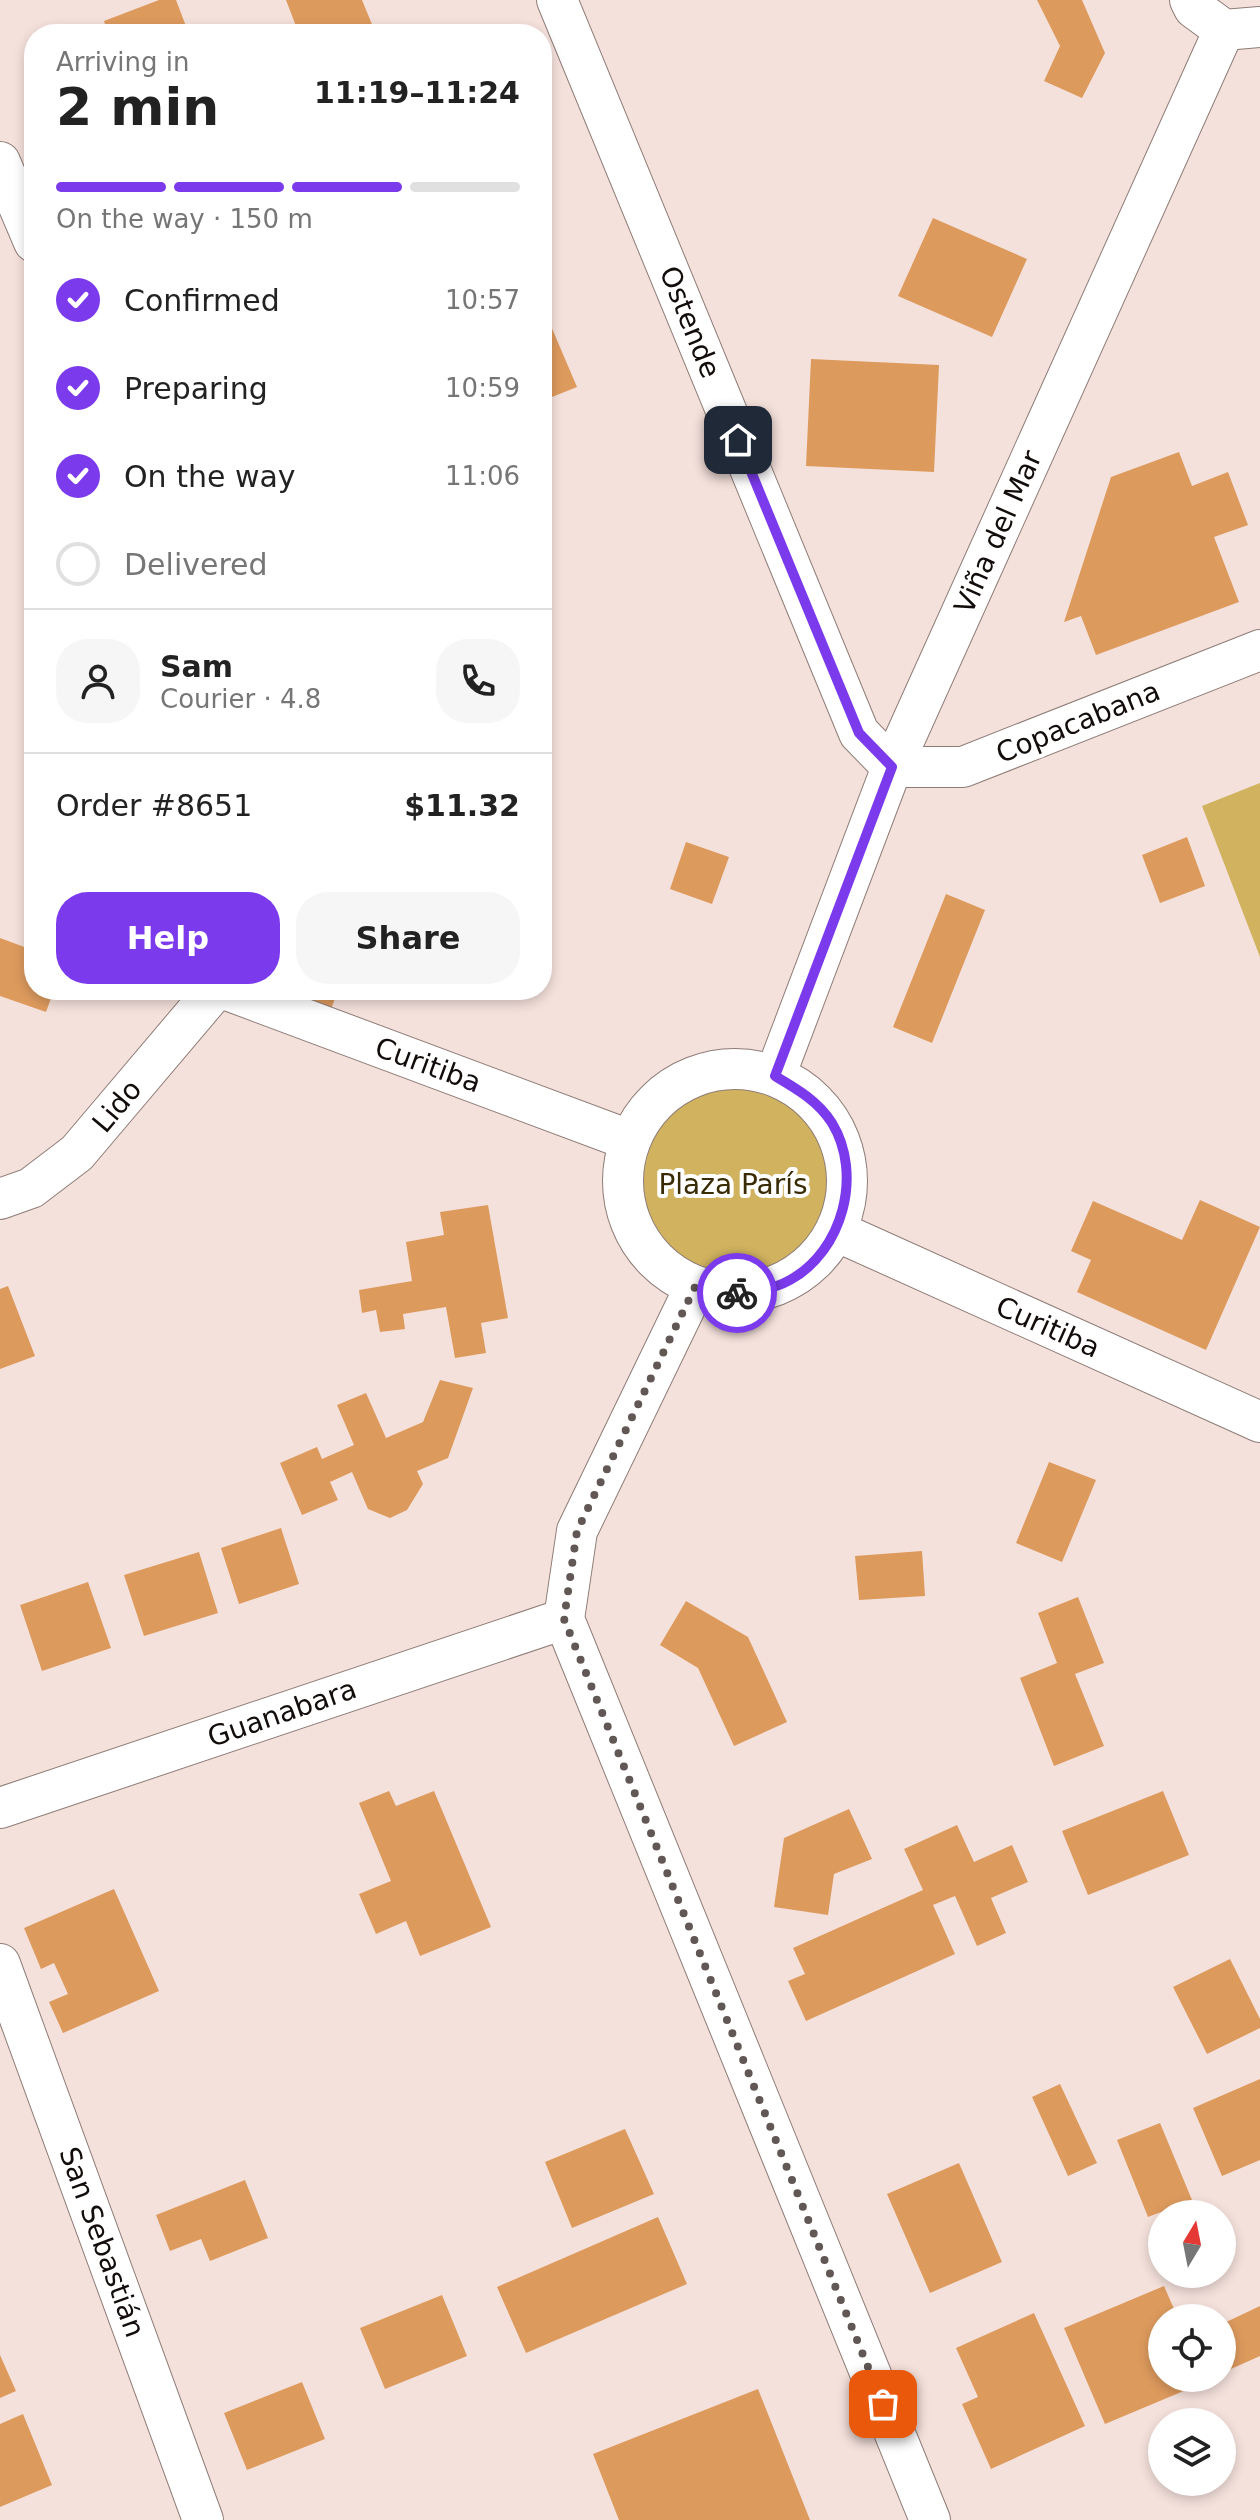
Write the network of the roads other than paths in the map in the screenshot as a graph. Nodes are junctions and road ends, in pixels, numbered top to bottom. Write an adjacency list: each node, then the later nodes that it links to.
1 (557, 0): 7 (street, Ostende)
2 (1190, 0): 3 (street)
3 (1242, 28): 7 (street, Viña del Mar)
4 (0, 162): 5 (street)
5 (24, 218)
6 (1260, 650): 7 (street, Copacabana)
7 (892, 767): 10 (street, Viña del Mar)
8 (207, 1000): 12 (street, Lido)
9 (254, 1000): 11 (street, Curitiba)
10 (775, 1076): 11 (street); 13 (street)
11 (629, 1140): 14 (street)
12 (0, 1199)
13 (836, 1231): 14 (street); 15 (street, Curitiba)
14 (695, 1287): 16 (street)
15 (1260, 1422)
16 (564, 1619): 17 (street, Guanabara); 20 (street)
17 (0, 1808)
18 (0, 1964): 19 (street, San Sebastián)
19 (203, 2520)
20 (930, 2520)

